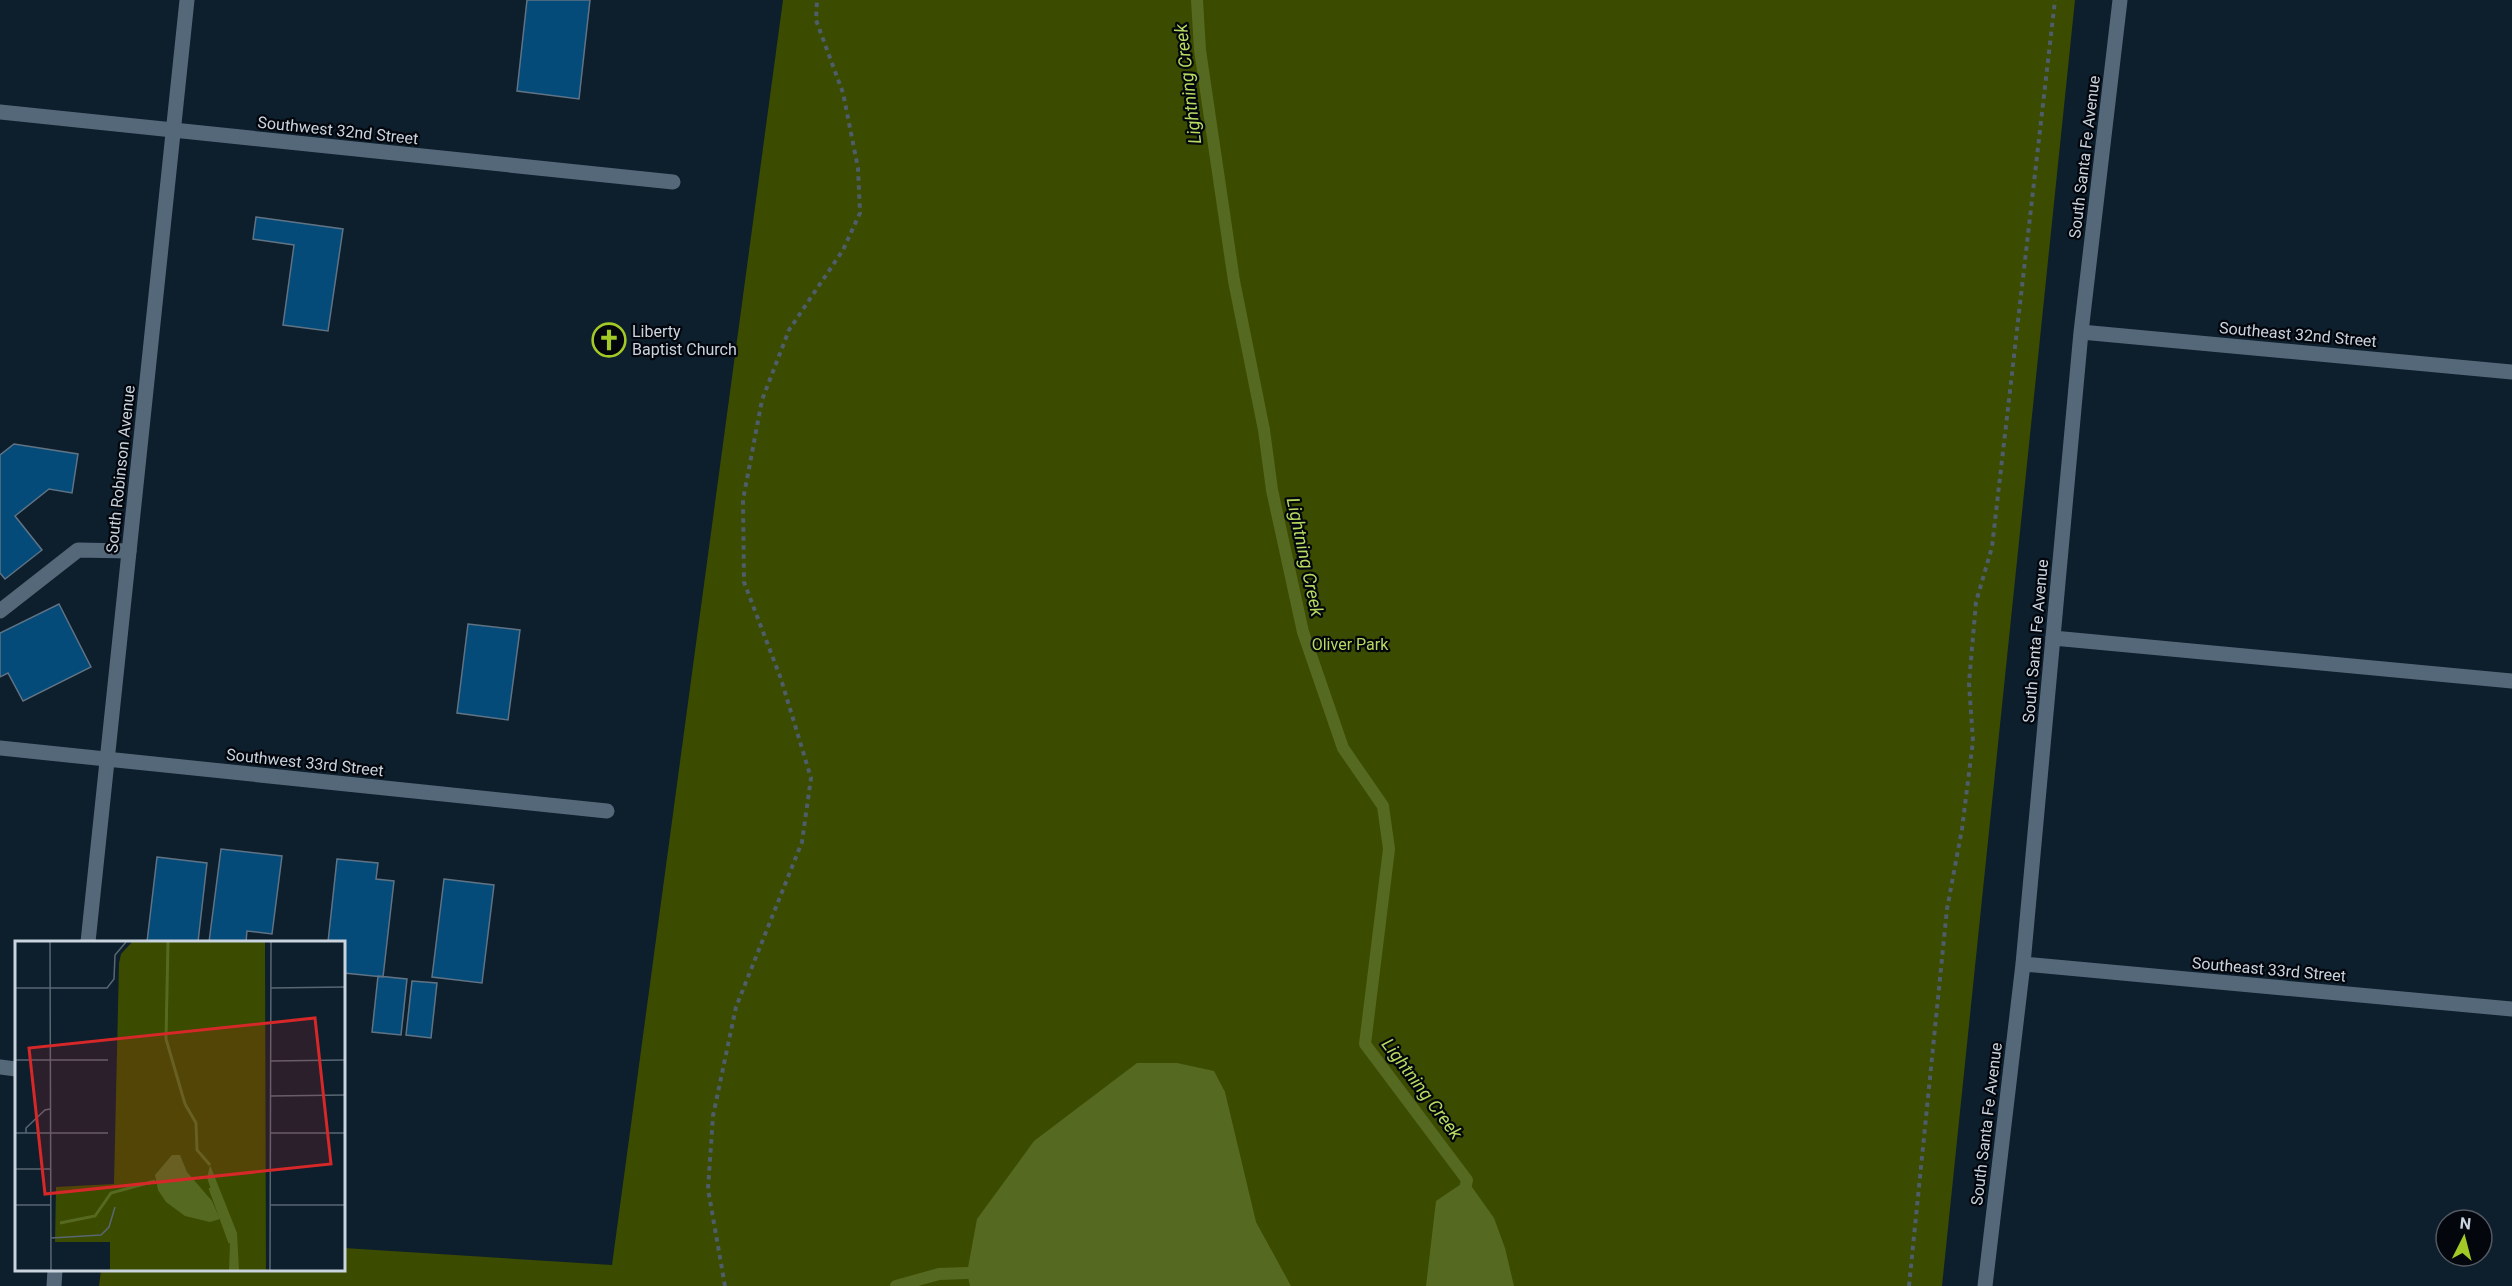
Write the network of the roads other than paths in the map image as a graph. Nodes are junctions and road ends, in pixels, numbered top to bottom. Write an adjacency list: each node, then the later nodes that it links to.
1 (187, 0): 4 (street, South Robinson Avenue)
2 (2121, 0): 6 (street, South Santa Fe Avenue)
3 (0, 112): 4 (street, Southwest 32nd Street)
4 (174, 131): 5 (street, Southwest 32nd Street); 8 (street, South Robinson Avenue)
5 (673, 182)
6 (2081, 332): 7 (street, Southeast 32nd Street); 10 (street, South Santa Fe Avenue)
7 (2512, 372)
8 (129, 551): 9 (street); 13 (street, South Robinson Avenue)
9 (0, 611)
10 (2054, 638): 11 (street); 16 (street, South Santa Fe Avenue)
11 (2512, 681)
12 (0, 748): 13 (street, Southwest 33rd Street)
13 (107, 759): 14 (street, Southwest 33rd Street); 15 (street, South Robinson Avenue)
14 (607, 811)
15 (88, 941)
16 (2024, 964): 17 (street, Southeast 33rd Street); 22 (street, South Santa Fe Avenue)
17 (2512, 1009)
18 (0, 1067): 19 (street)
19 (15, 1069)
20 (55, 1271): 21 (street)
21 (54, 1286)
22 (1985, 1286)

